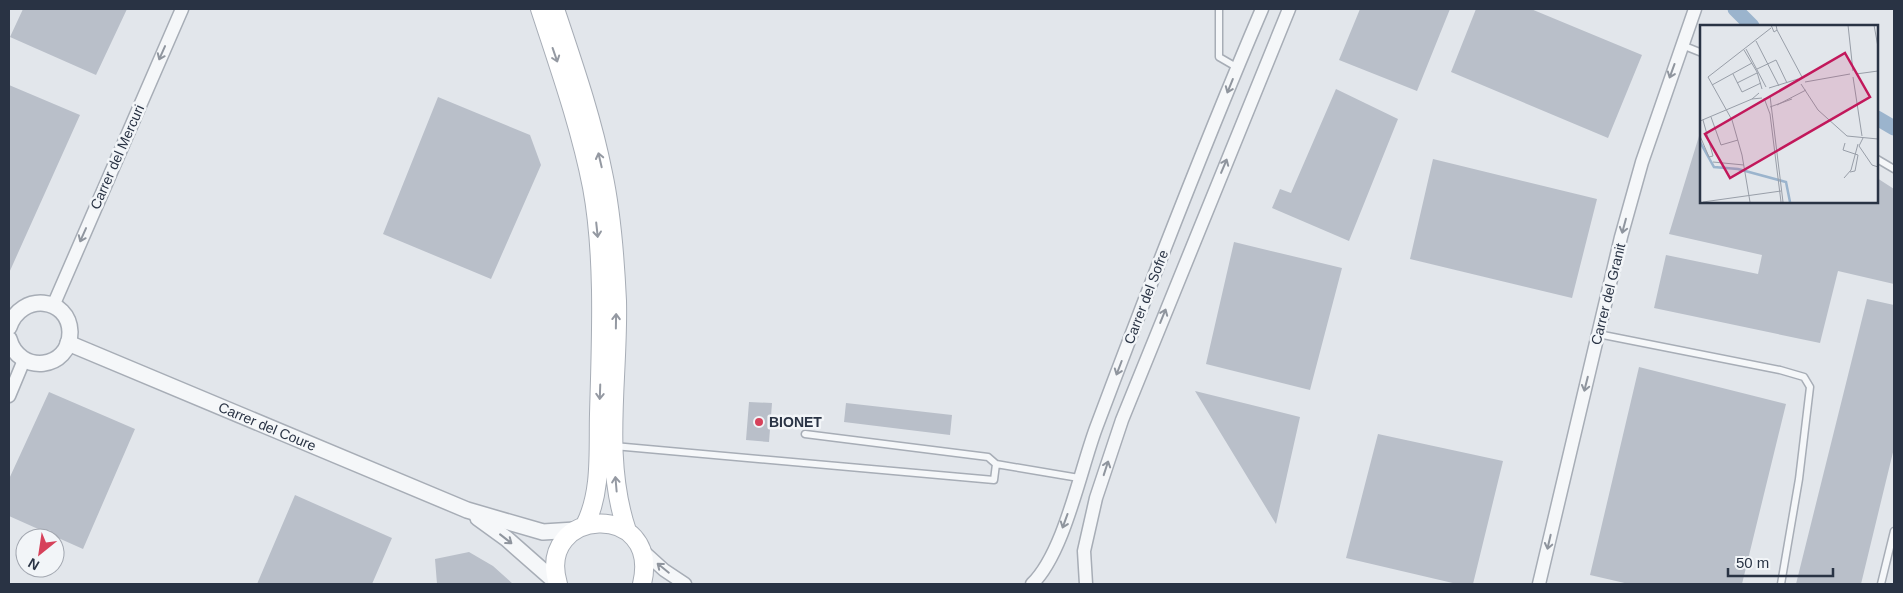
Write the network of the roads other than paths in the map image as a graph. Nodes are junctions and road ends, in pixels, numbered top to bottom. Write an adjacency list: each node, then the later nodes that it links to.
1 (182, 9): 13 (street, Carrer del Mercuri, one-way to 13)
2 (540, 9): 25 (main road, one-way to 25)
3 (555, 9): 21 (main road, one-way to 3)
4 (1219, 9): 10 (lane)
5 (1262, 9): 10 (street, Carrer del Sofre)
6 (1289, 9): 33 (street, Carrer del Sofre, one-way to 6)
7 (1695, 9): 8 (street, Carrer del Granit)
8 (1682, 45): 9 (lane); 15 (street, Carrer del Granit, one-way to 15)
9 (1700, 52)
10 (1238, 68): 23 (street, Carrer del Sofre, one-way to 23)
11 (1878, 160): 12 (lane)
12 (1894, 169)
13 (52, 306): 14 (street); 17 (street)
14 (10, 321)
15 (1598, 334): 34 (street, Carrer del Granit, one-way to 34); 35 (lane)
16 (9, 339): 18 (street)
17 (68, 343): 18 (street); 24 (street, Carrer del Coure)
18 (24, 360): 19 (street)
19 (9, 396)
20 (804, 434): 22 (lane)
21 (614, 446): 22 (lane); 26 (main road, one-way to 21)
22 (996, 464): 23 (lane)
23 (1079, 478): 32 (street, Carrer del Sofre, one-way to 32)
24 (467, 510): 25 (street, Carrer del Coure); 29 (street, Carrer del Coure, one-way to 29)
25 (580, 527): 26 (main road); 29 (main road)
26 (627, 531): 28 (main road)
27 (1894, 531): 36 (lane)
28 (642, 550): 30 (main road); 31 (street, one-way to 28)
29 (558, 584)
30 (642, 584)
31 (684, 584)
32 (1032, 584)
33 (1086, 584)
34 (1539, 584)
35 (1781, 584)
36 (1880, 584)

